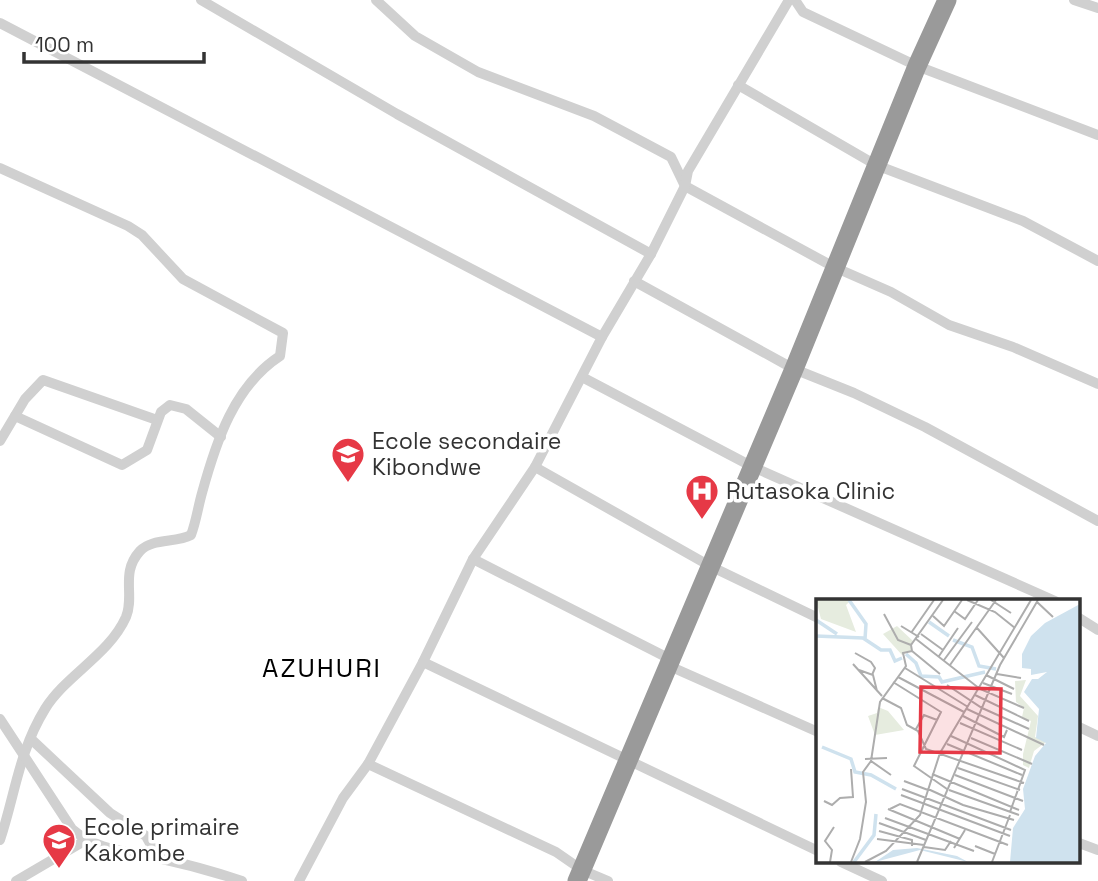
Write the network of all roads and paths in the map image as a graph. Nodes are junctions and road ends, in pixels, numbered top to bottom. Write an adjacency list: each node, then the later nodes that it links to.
1 (201, 0): 15 (street)
2 (376, 0): 14 (street)
3 (789, 0): 10 (street)
4 (795, 0): 9 (street)
5 (947, 0): 9 (highway)
6 (1074, 0): 7 (street)
7 (1098, 8)
8 (0, 23): 19 (street)
9 (917, 66): 11 (street); 12 (highway)
10 (738, 85): 12 (street); 14 (street)
11 (1098, 135)
12 (876, 166): 16 (street); 17 (highway)
13 (0, 168): 25 (street)
14 (685, 186): 15 (street); 17 (street)
15 (651, 254): 18 (street)
16 (1098, 261)
17 (834, 267): 20 (highway); 22 (street)
18 (634, 281): 19 (street); 20 (street)
19 (602, 337): 21 (street)
20 (794, 369): 28 (highway); 29 (street)
21 (582, 377): 27 (street); 28 (street)
22 (1098, 384)
23 (15, 415): 24 (street); 24 (street); 26 (street)
24 (157, 420): 25 (street)
25 (221, 436): 42 (street)
26 (0, 441)
27 (535, 467): 30 (street); 31 (street)
28 (753, 467): 31 (highway); 32 (street)
29 (1098, 521)
30 (473, 559): 36 (street); 37 (street)
31 (710, 566): 33 (street); 37 (highway)
32 (1050, 599)
33 (816, 617)
34 (1080, 619): 35 (street)
35 (1098, 630)
36 (423, 662): 44 (street); 45 (street)
37 (668, 662): 40 (street); 44 (highway)
38 (0, 719): 43 (street)
39 (1080, 727): 41 (street)
40 (816, 731)
41 (1098, 736)
42 (30, 739): 43 (street); 51 (street)
43 (23, 754): 46 (street); 47 (street)
44 (627, 762): 49 (street); 53 (highway)
45 (368, 765): 53 (street); 56 (street)
46 (0, 840)
47 (86, 840): 51 (street); 54 (street)
48 (1080, 843): 50 (street)
49 (816, 850)
50 (1098, 850)
51 (159, 858): 55 (street)
52 (845, 864): 58 (street)
53 (579, 875): 57 (street)
54 (16, 881)
55 (242, 881)
56 (299, 881)
57 (608, 881)
58 (881, 881)

